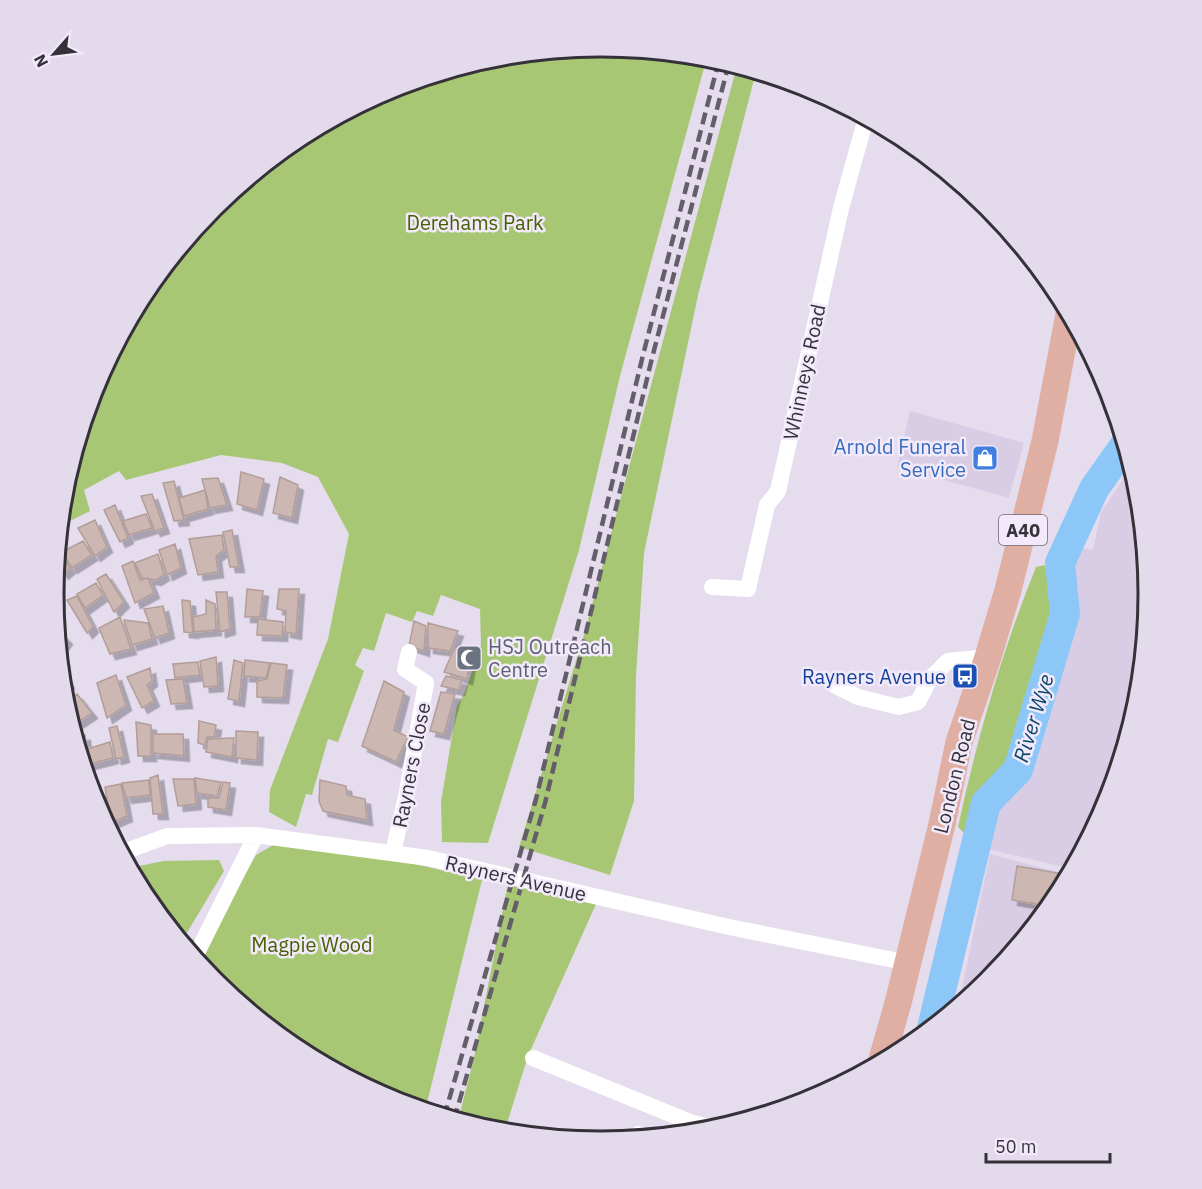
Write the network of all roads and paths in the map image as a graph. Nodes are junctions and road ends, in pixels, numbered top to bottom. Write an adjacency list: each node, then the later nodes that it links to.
1 (865, 126): 3 (street, Whinneys Road)
2 (1067, 327): 5 (main road, London Road / A40)
3 (712, 587)
4 (409, 652): 9 (street, Rayners Close)
5 (988, 657): 6 (street); 11 (main road, London Road / A40)
6 (834, 685)
7 (256, 835): 8 (street, Rayners Avenue); 9 (street, Rayners Avenue); 10 (street)
8 (129, 850)
9 (393, 852): 11 (street, Rayners Avenue)
10 (198, 950)
11 (909, 963): 12 (main road, London Road / A40)
12 (884, 1051)
13 (533, 1058): 14 (street)
14 (696, 1123)

